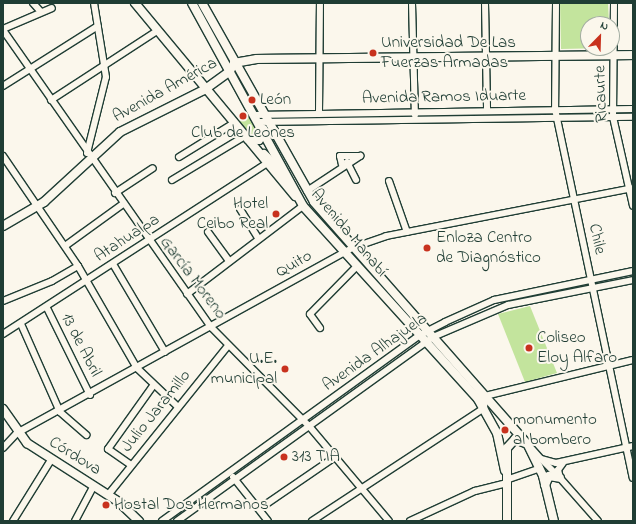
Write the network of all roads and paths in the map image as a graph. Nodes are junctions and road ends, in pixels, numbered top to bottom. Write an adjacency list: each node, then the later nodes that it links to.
1 (33, 3): 12 (street)
2 (94, 3): 14 (street)
3 (135, 3): 16 (main road)
4 (192, 3): 26 (main road, Avenida Manabí)
5 (202, 3): 26 (main road, Avenida Manabí)
6 (320, 3): 24 (street)
7 (412, 3): 23 (street)
8 (485, 3): 21 (street)
9 (556, 3): 18 (street, Chile)
10 (614, 3): 13 (street, Ricaurte)
11 (52, 8): 12 (street)
12 (40, 12): 15 (street)
13 (614, 16)
14 (98, 26): 25 (street); 27 (street)
15 (3, 29): 27 (street, García Moreno)
16 (158, 31): 25 (street); 29 (main road)
17 (633, 54): 20 (main road, Avenida América)
18 (556, 55): 19 (main road, Avenida América); 21 (main road, Avenida América); 31 (street, Chile)
19 (580, 55)
20 (620, 55)
21 (486, 56): 23 (main road, Avenida América); 34 (street)
22 (614, 56): 32 (street, Ricaurte)
23 (414, 57): 24 (main road, Avenida América); 35 (street)
24 (320, 58): 26 (main road, Avenida América); 36 (street)
25 (106, 65): 30 (street); 46 (street)
26 (232, 67): 29 (main road, Avenida América); 39 (main road, Avenida Manabí); 42 (main road, Avenida Manabí)
27 (30, 69): 28 (street); 30 (street, García Moreno)
28 (3, 86)
29 (204, 90): 43 (main road); 46 (main road, Avenida América)
30 (51, 100): 46 (street, García Moreno)
31 (555, 109): 32 (street, Avenida Ramos Iduarte); 34 (street, Avenida Ramos Iduarte); 40 (street, Chile)
32 (613, 109): 33 (street, Avenida Ramos Iduarte); 37 (street, Ricaurte)
33 (633, 109)
34 (487, 110): 35 (street, Avenida Ramos Iduarte)
35 (415, 111): 36 (street, Avenida Ramos Iduarte); 41 (street)
36 (319, 113): 39 (street, Avenida Ramos Iduarte)
37 (613, 117): 38 (street, Avenida Ramos Iduarte); 40 (street, Avenida Ramos Iduarte); 54 (street, Ricaurte)
38 (633, 117)
39 (267, 118): 41 (street, Avenida Ramos Iduarte); 42 (street, Avenida Ramos Iduarte); 55 (main road, Avenida Manabí)
40 (558, 118): 41 (street, Avenida Ramos Iduarte); 57 (street, Chile)
41 (416, 120)
42 (259, 122): 44 (main road); 51 (main road, Avenida Manabí)
43 (234, 123): 44 (main road); 47 (street)
44 (247, 138): 48 (main road); 50 (street); 51 (main road)
45 (3, 156): 60 (street)
46 (89, 156): 56 (street, García Moreno); 60 (main road, Avenida América)
47 (179, 157)
48 (266, 164): 61 (main road); 68 (street, Atahualpa)
49 (153, 168): 56 (street)
50 (172, 180)
51 (290, 180): 58 (main road); 61 (main road, Avenida Manabí)
52 (356, 180): 55 (street)
53 (389, 181): 66 (street)
54 (631, 189): 57 (street, Quito); 62 (street, Ricaurte)
55 (307, 191): 58 (main road, Avenida Manabí)
56 (115, 193): 59 (street, García Moreno)
57 (574, 200): 66 (street, Quito); 77 (street, Chile)
58 (314, 202): 70 (main road, Avenida Manabí)
59 (123, 204): 68 (street, García Moreno); 69 (street)
60 (38, 206): 64 (main road, Avenida América); 69 (street)
61 (303, 206): 67 (street); 71 (main road, Avenida Manabí)
62 (633, 206)
63 (240, 209): 67 (street)
64 (3, 226)
65 (208, 232): 72 (street)
66 (407, 232): 70 (street, Quito)
67 (258, 238): 72 (street)
68 (148, 241): 73 (street, Atahualpa); 81 (street, García Moreno)
69 (66, 246): 74 (street)
70 (352, 248): 71 (street, Quito); 88 (main road, Avenida Manabí)
71 (343, 252): 75 (main road, Avenida Manabí); 85 (street, Quito)
72 (230, 261): 81 (street)
73 (113, 264): 79 (street, Atahualpa); 90 (street)
74 (78, 266): 79 (street); 82 (street)
75 (356, 267): 86 (street); 88 (main road, Avenida Manabí)
76 (633, 272): 77 (street, Avenida Alhajuela)
77 (591, 280): 80 (street, Chile); 88 (street, Avenida Alhajuela)
78 (633, 280): 80 (street, Avenida Alhajuela)
79 (87, 281): 83 (street, Atahualpa); 93 (street)
80 (592, 288): 88 (street, Avenida Alhajuela); 92 (street, Chile)
81 (187, 294): 85 (street, García Moreno)
82 (3, 301)
83 (47, 308): 84 (street, Atahualpa); 95 (street, 13 de Abril)
84 (21, 324): 87 (street, Atahualpa); 100 (street)
85 (211, 327): 89 (street, García Moreno); 90 (street, Quito)
86 (320, 328)
87 (3, 334)
88 (426, 336): 96 (main road, Avenida Manabí); 101 (street, Avenida Alhajuela); 102 (street, Avenida Alhajuela)
89 (228, 346): 97 (street, Julio Jaramillo); 101 (street, García Moreno)
90 (165, 352): 93 (street, Quito)
91 (633, 360): 92 (street)
92 (610, 365): 96 (street); 106 (street, Chile)
93 (137, 368): 94 (street); 95 (street, Quito)
94 (153, 386): 97 (street); 112 (street)
95 (90, 395): 100 (street, Quito)
96 (481, 398): 98 (main road); 105 (main road)
97 (177, 406): 112 (street, Julio Jaramillo)
98 (484, 408): 114 (main road); 122 (street)
99 (3, 409): 103 (main road, Córdova)
100 (60, 412): 103 (street, Quito); 104 (street)
101 (303, 420): 102 (street, García Moreno); 115 (street, Avenida Alhajuela)
102 (308, 426): 108 (street, García Moreno); 118 (street, Avenida Alhajuela)
103 (19, 433): 107 (street, Quito); 110 (main road, Córdova)
104 (86, 435)
105 (528, 445): 109 (street); 113 (main road); 114 (main road)
106 (630, 447): 111 (street); 117 (street, Chile)
107 (3, 448)
108 (335, 457): 122 (street, García Moreno); 124 (street)
109 (541, 459): 111 (street); 116 (street)
110 (51, 460): 121 (main road, Córdova); 125 (street)
111 (563, 463): 116 (street)
112 (131, 465): 123 (street, Julio Jaramillo)
113 (540, 468): 119 (street); 120 (main road)
114 (505, 470): 119 (main road)
115 (230, 472): 118 (street); 128 (street, Avenida Alhajuela)
116 (560, 478): 120 (main road); 136 (street)
117 (633, 478)
118 (235, 479): 124 (street); 129 (street, Avenida Alhajuela)
119 (506, 482): 133 (street); 134 (main road)
120 (545, 485): 135 (main road)
121 (94, 486): 123 (main road, Córdova); 126 (street)
122 (362, 488): 131 (street); 132 (street, García Moreno)
123 (108, 495): 127 (main road, Córdova)
124 (259, 509): 130 (street)
125 (13, 521)
126 (75, 521)
127 (139, 521)
128 (162, 521)
129 (177, 521)
130 (268, 521)
131 (312, 521)
132 (389, 521)
133 (410, 521)
134 (507, 521)
135 (554, 521)
136 (598, 521)

